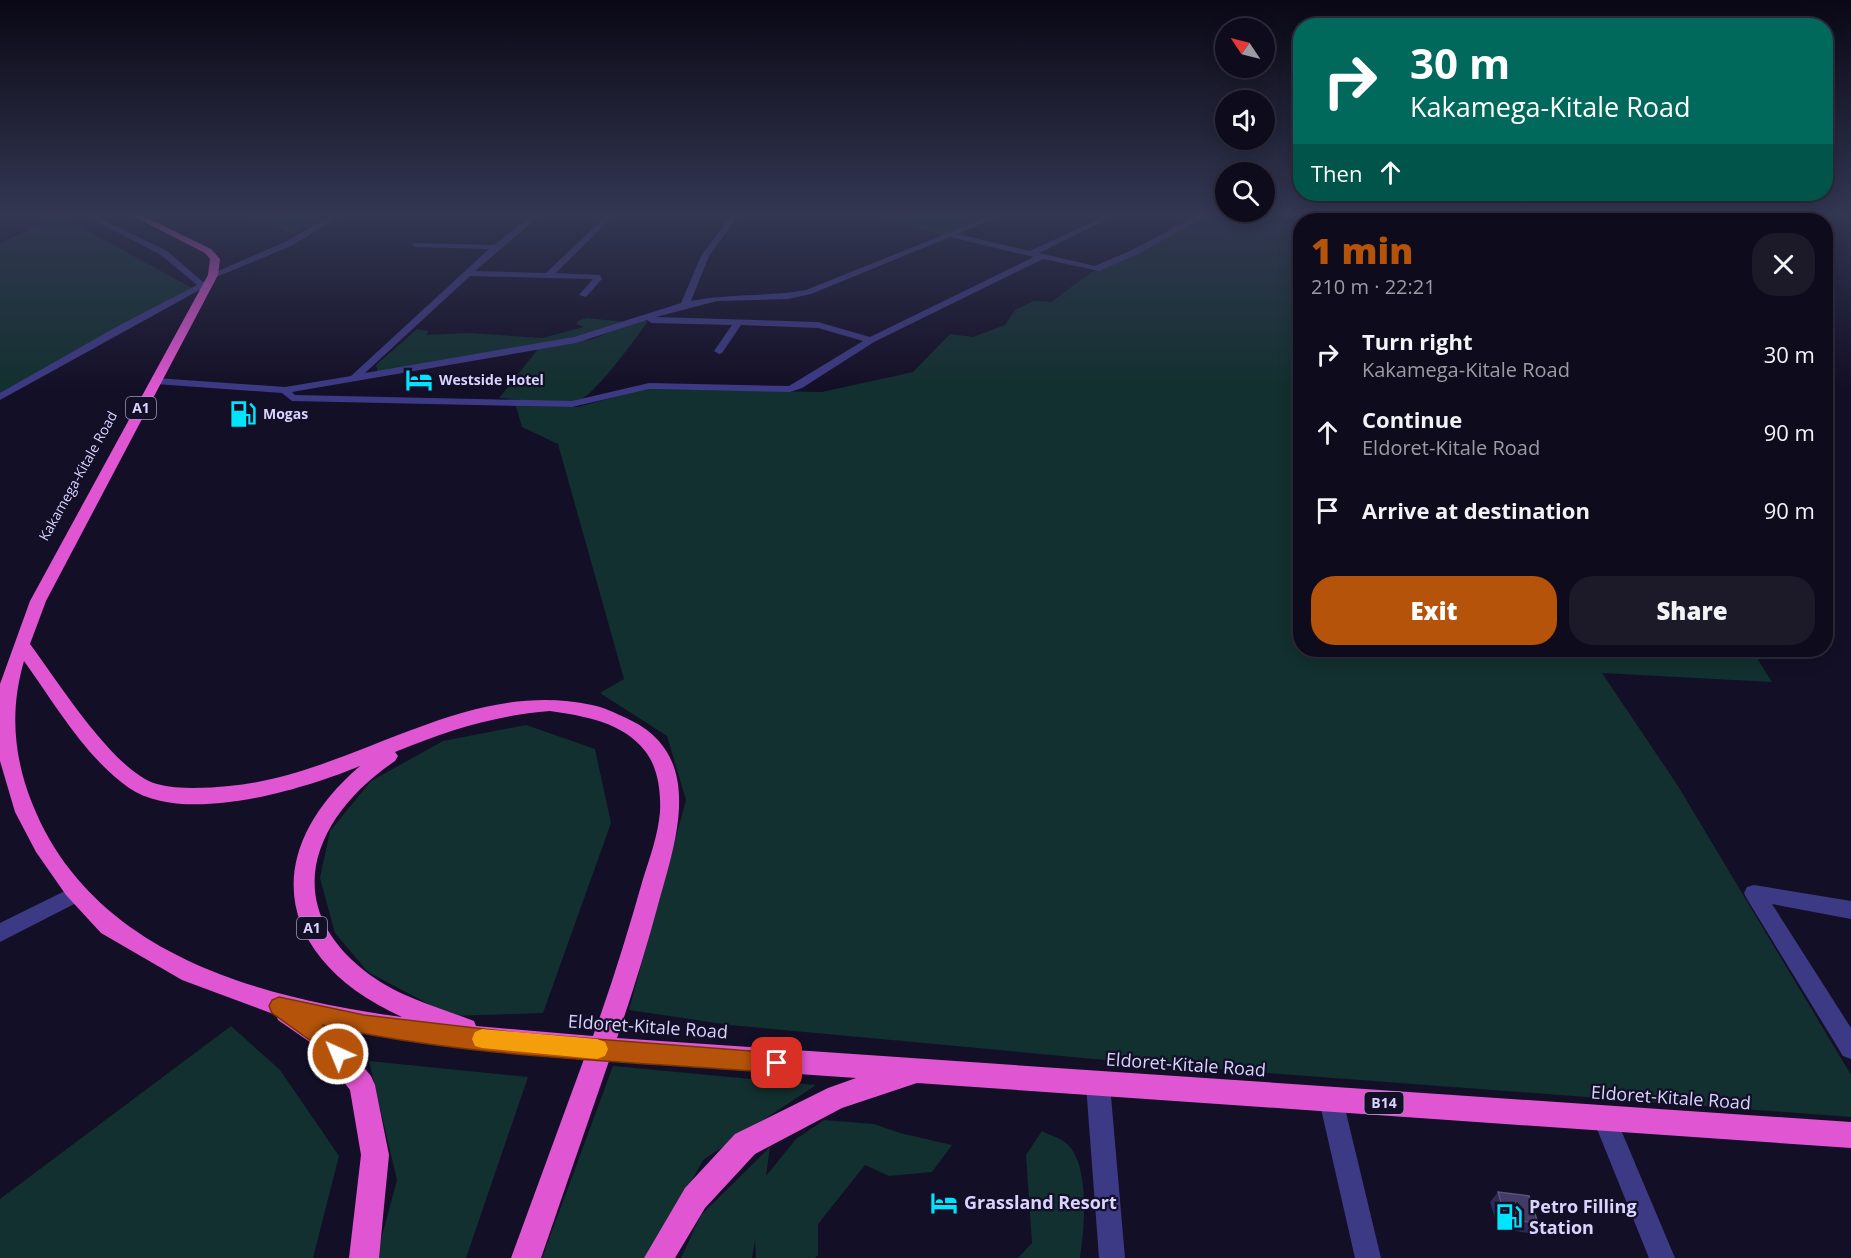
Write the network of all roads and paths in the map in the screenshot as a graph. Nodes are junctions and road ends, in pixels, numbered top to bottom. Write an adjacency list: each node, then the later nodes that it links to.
1 (194, 272): 10 (street)
2 (212, 272): 10 (highway)
3 (229, 272): 10 (street)
4 (552, 272): 9 (street)
5 (699, 272): 12 (street)
6 (856, 272): 12 (street)
7 (1011, 272): 15 (street)
8 (467, 273): 9 (street); 17 (street)
9 (549, 275): 11 (street)
10 (209, 281): 18 (highway, Kakamega-Kitale Road / A1); 20 (street)
11 (583, 295)
12 (685, 305): 13 (street)
13 (639, 319): 14 (street); 17 (street)
14 (738, 323): 15 (street); 16 (street)
15 (871, 340): 19 (street)
16 (719, 351)
17 (353, 379): 19 (street)
18 (156, 381): 19 (street); 21 (highway, Kakamega-Kitale Road / A1)
19 (285, 390)
20 (0, 397)
21 (21, 644): 22 (highway, A1); 23 (highway, Kakamega-Kitale Road / A1)
22 (420, 735): 27 (highway, A1); 35 (highway, A1)
23 (77, 893): 25 (street); 26 (highway, Kakamega-Kitale Road / A1)
24 (1851, 910): 28 (street)
25 (0, 933)
26 (279, 1006): 27 (highway, Kakamega-Kitale Road / A1); 34 (highway)
27 (518, 1043): 29 (highway, Eldoret-Kitale Road / B14)
28 (1851, 1048)
29 (917, 1072): 30 (highway, Eldoret-Kitale Road / B14); 36 (highway)
30 (1098, 1085): 31 (highway, Eldoret-Kitale Road / B14); 37 (street)
31 (1331, 1100): 32 (highway, Eldoret-Kitale Road / B14); 38 (street)
32 (1605, 1119): 33 (highway, Eldoret-Kitale Road / B14); 39 (street)
33 (1851, 1135)
34 (364, 1258)
35 (526, 1258)
36 (659, 1258)
37 (1112, 1258)
38 (1368, 1258)
39 (1662, 1258)

